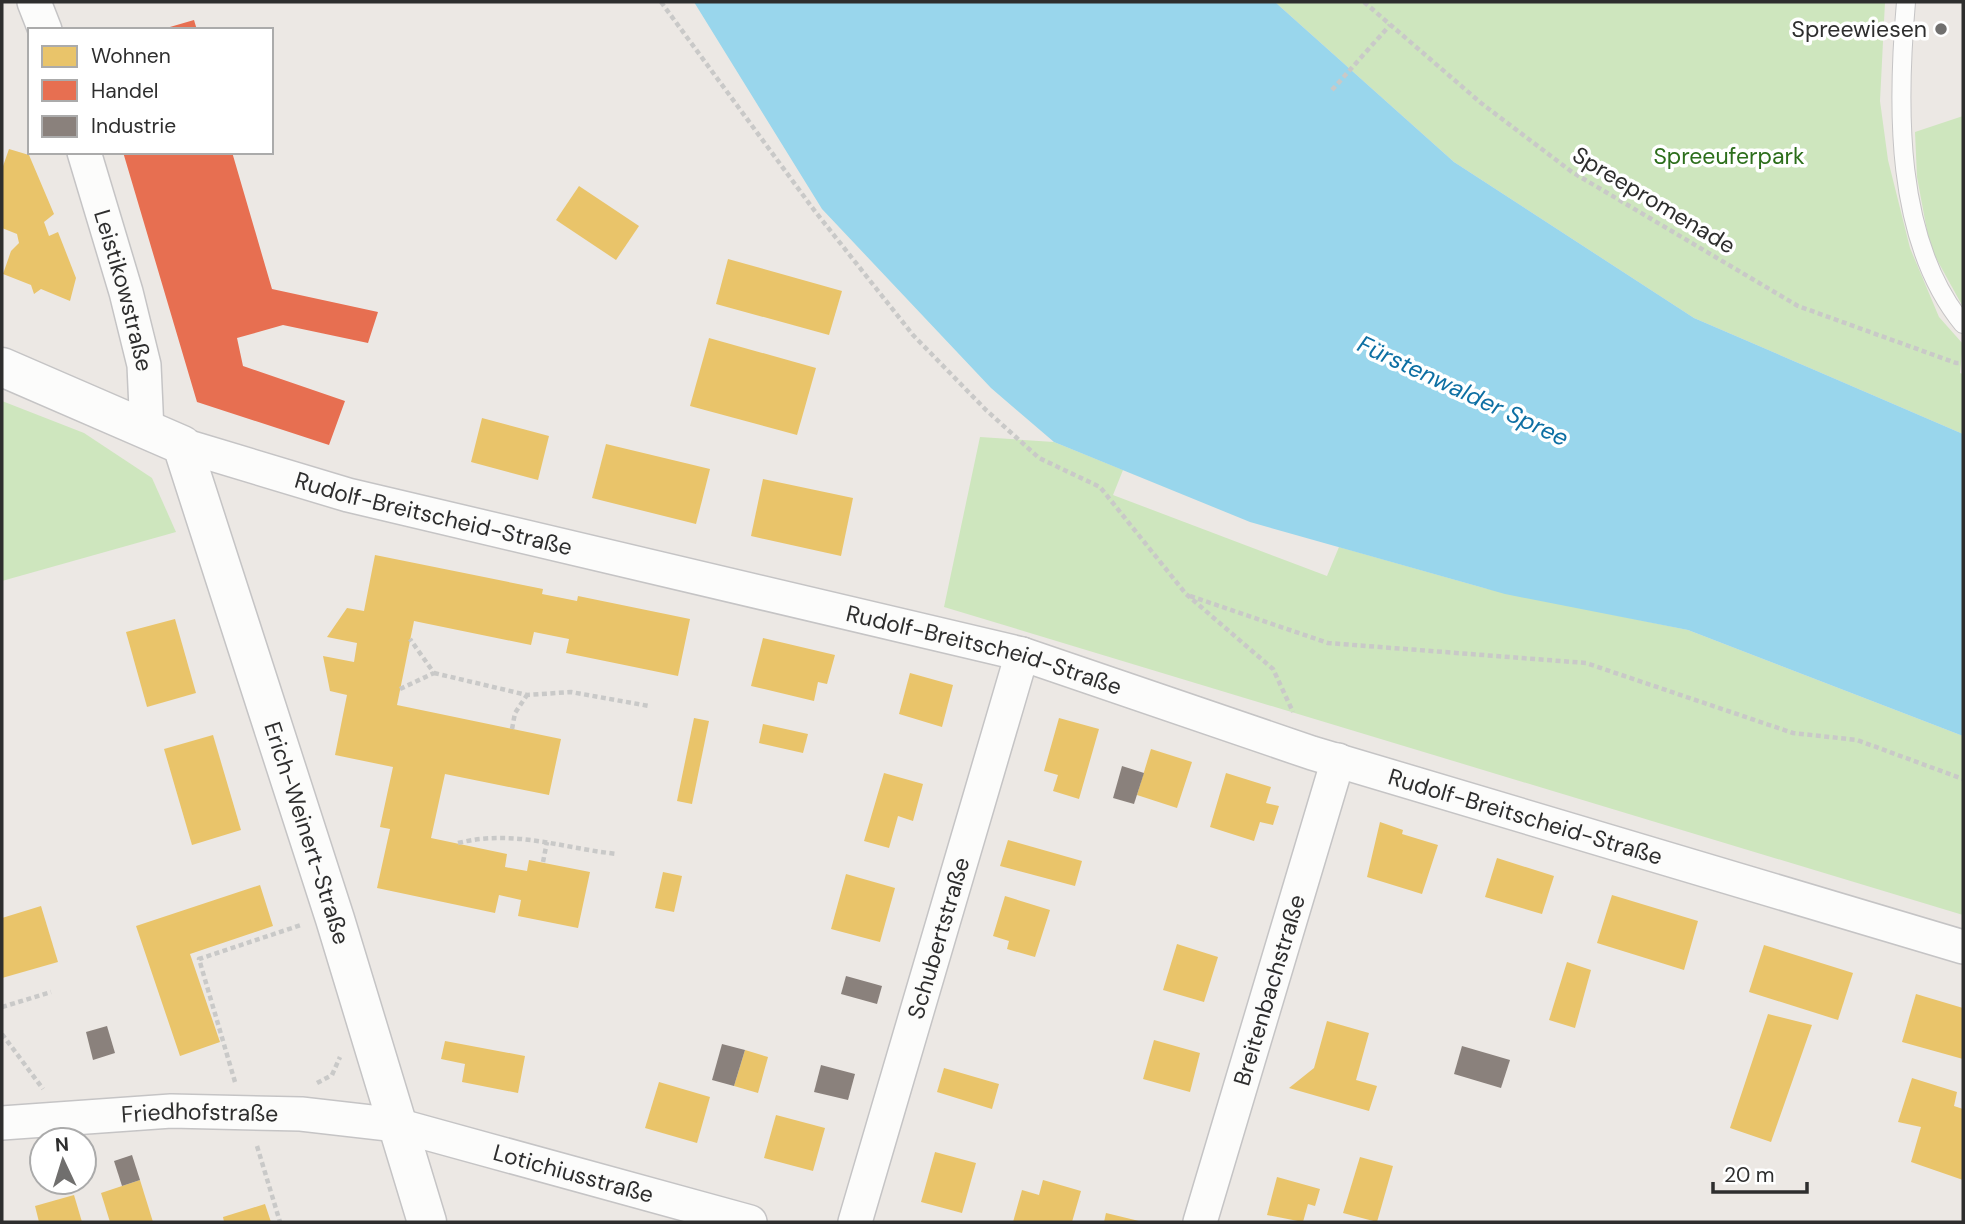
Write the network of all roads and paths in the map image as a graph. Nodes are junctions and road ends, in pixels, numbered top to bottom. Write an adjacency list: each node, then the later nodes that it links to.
1 (34, 2): 6 (street)
2 (661, 2): 14 (path)
3 (1364, 2): 5 (path, Spreepromenade)
4 (1906, 2): 9 (lane)
5 (1390, 24): 7 (path); 10 (path, Spreepromenade)
6 (44, 28)
7 (1332, 90)
8 (85, 154): 12 (street, Leistikowstraße)
9 (1963, 324)
10 (1963, 363)
11 (2, 367): 12 (main road, Rudolf-Breitscheid-Straße)
12 (147, 431): 13 (main road, Rudolf-Breitscheid-Straße)
13 (182, 445): 16 (street, Rudolf-Breitscheid-Straße); 41 (main road, Erich-Weinert-Straße)
14 (1186, 594): 22 (path); 23 (path)
15 (410, 639): 17 (path)
16 (1022, 654): 22 (street, Rudolf-Breitscheid-Straße); 45 (street, Schubertstraße)
17 (434, 673): 18 (path); 19 (path)
18 (400, 689)
19 (527, 695): 20 (path); 21 (path)
20 (649, 706)
21 (512, 729)
22 (1325, 756): 31 (street, Rudolf-Breitscheid-Straße); 46 (street, Breitenbachstraße)
23 (1963, 779)
24 (547, 842): 25 (path); 26 (path); 27 (path)
25 (457, 843)
26 (617, 854)
27 (543, 862)
28 (296, 911): 29 (path)
29 (300, 925): 30 (path); 36 (path)
30 (304, 938)
31 (1963, 947)
32 (51, 992): 33 (path)
33 (2, 1007)
34 (2, 1034): 38 (path)
35 (336, 1044): 37 (path)
36 (223, 1086)
37 (311, 1087)
38 (34, 1093)
39 (247, 1113): 40 (street, Friedhofstraße); 41 (street, Friedhofstraße); 42 (path)
40 (2, 1123)
41 (397, 1125): 43 (main road, Erich-Weinert-Straße); 44 (street, Lotichiusstraße)
42 (280, 1222)
43 (428, 1222)
44 (750, 1222)
45 (855, 1222)
46 (1200, 1222)

